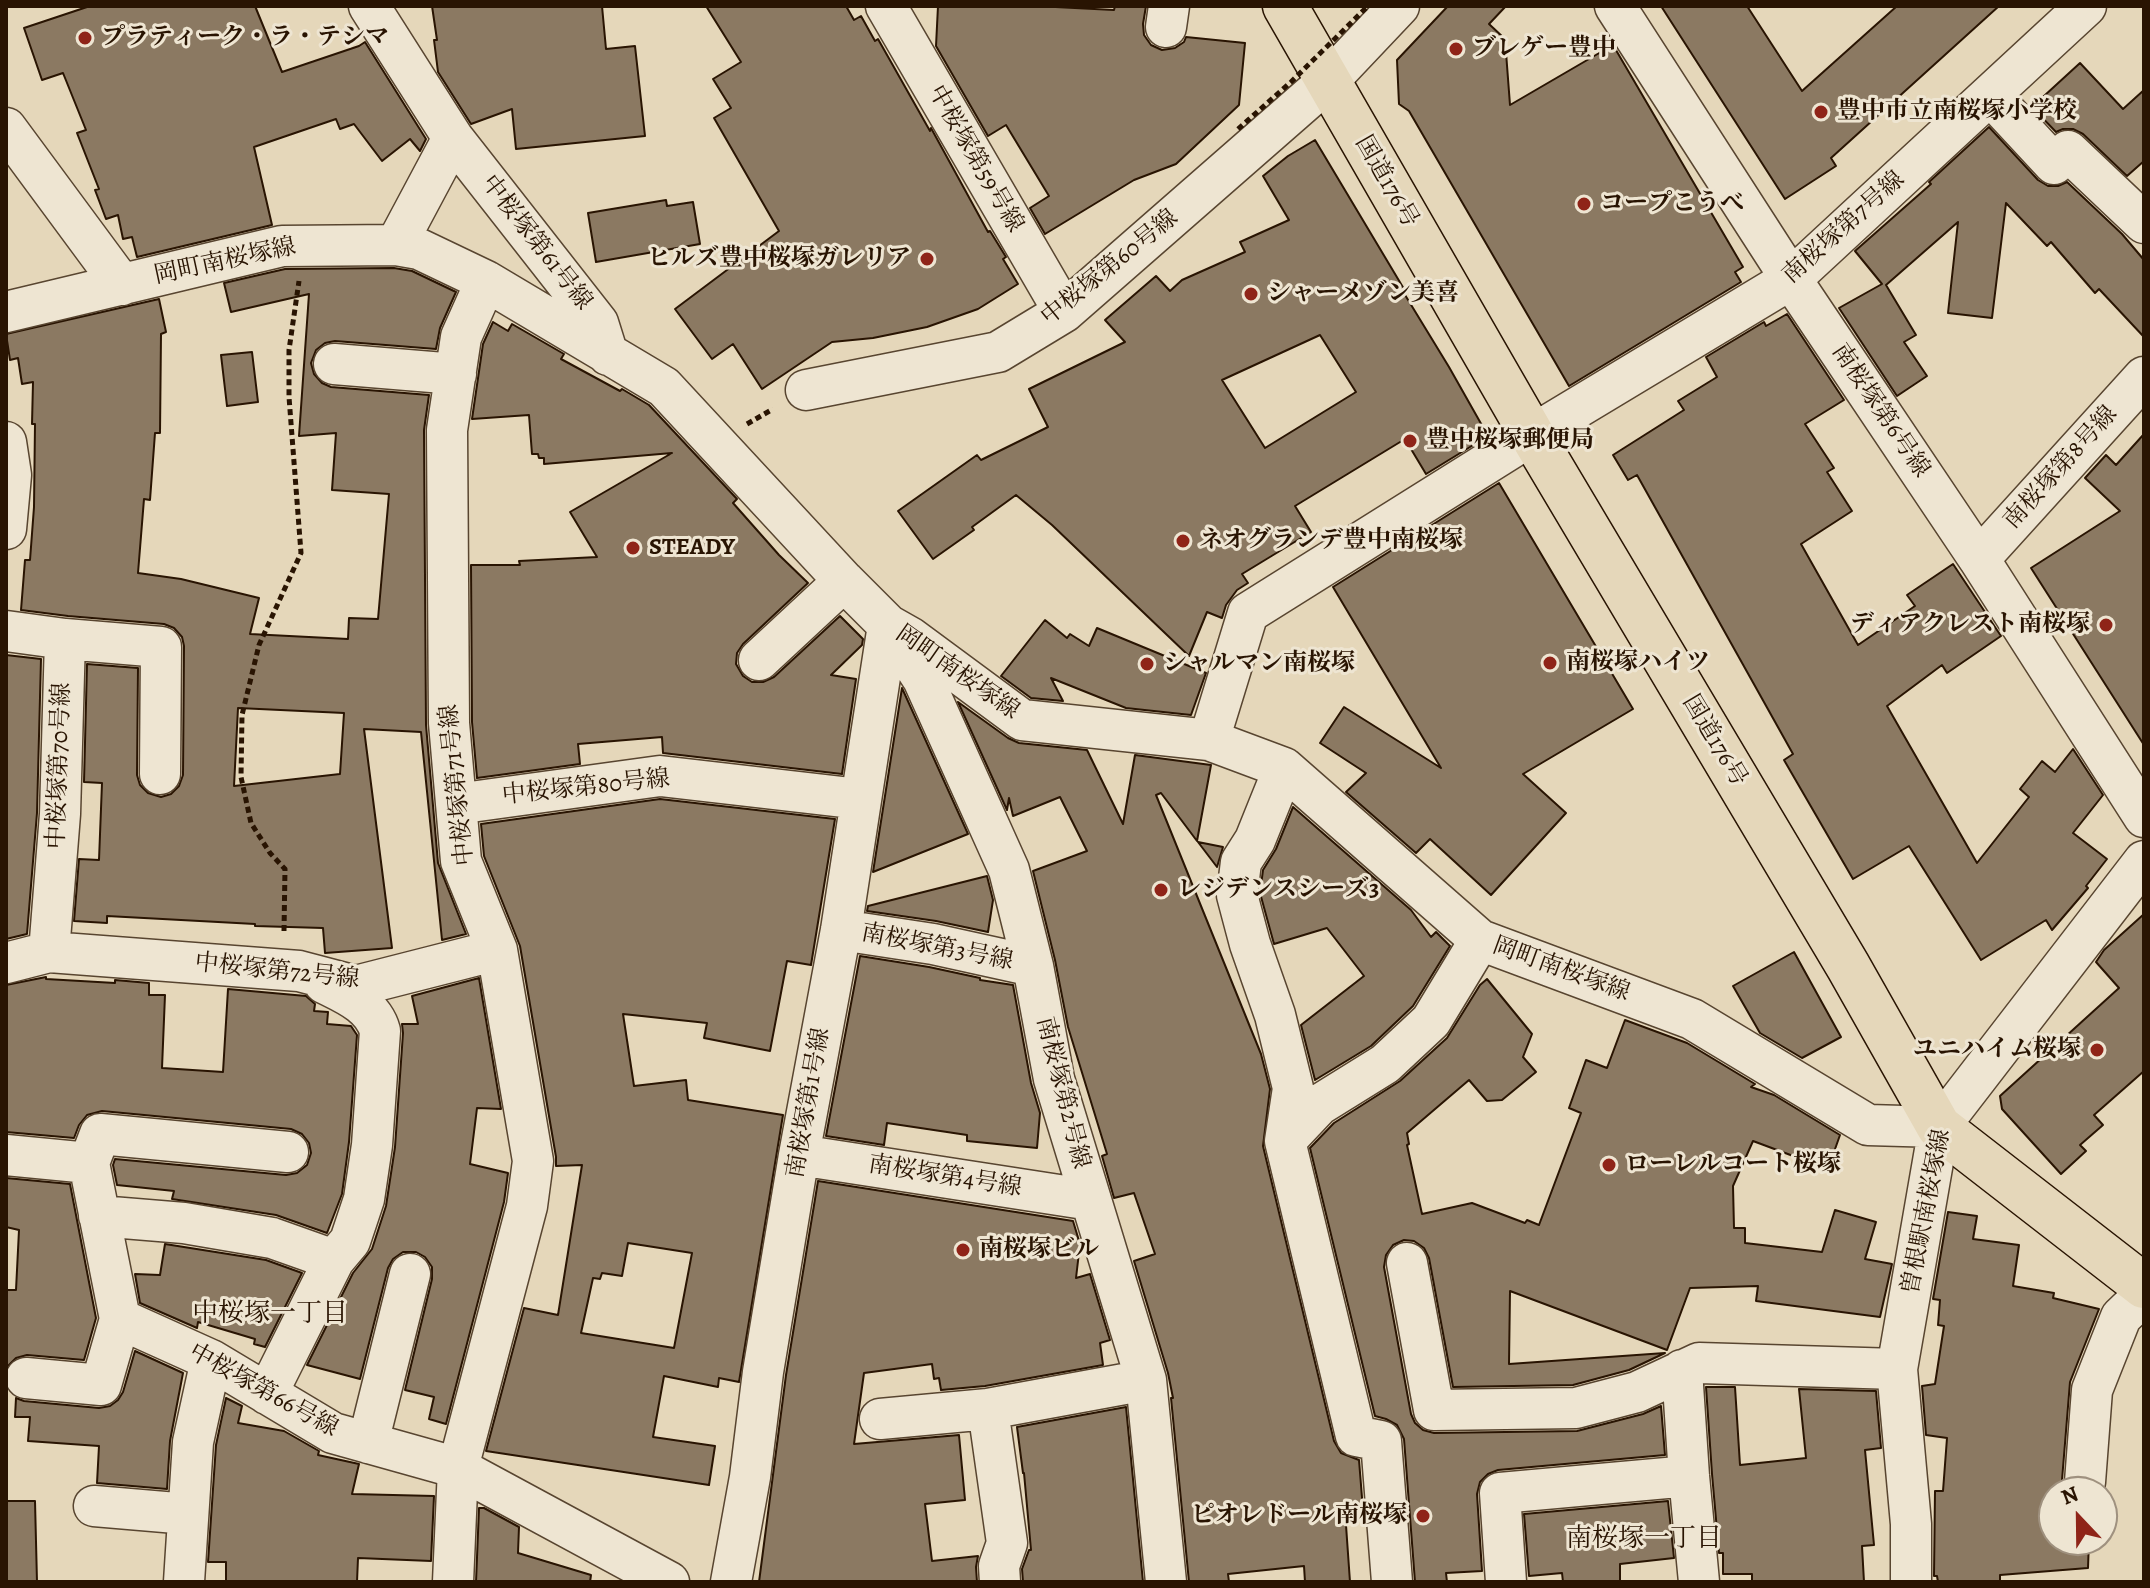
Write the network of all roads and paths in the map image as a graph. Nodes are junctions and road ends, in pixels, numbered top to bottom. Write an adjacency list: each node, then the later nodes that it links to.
1 (369, 6): 12 (street, 中桜塚第61号線)
2 (886, 6): 20 (street, 中桜塚第59号線)
3 (1285, 6): 8 (highway, 国道176号)
4 (1368, 6): 11 (path, bridge)
5 (1399, 6): 8 (street, 中桜塚第60号線)
6 (1615, 6): 16 (street, 南桜塚第6号線)
7 (2086, 6): 9 (street, 南桜塚第7号線)
8 (1328, 81): 20 (street, 中桜塚第60号線); 26 (highway, 国道176号)
9 (1990, 95): 13 (street); 16 (street, 南桜塚第7号線)
10 (6, 128): 18 (street)
11 (1238, 129)
12 (453, 138): 15 (street); 21 (street, 中桜塚第61号線)
13 (2144, 223)
14 (305, 245): 15 (street, 岡町南桜塚線); 18 (street, 岡町南桜塚線); 49 (path)
15 (396, 245): 17 (street, 岡町南桜塚線)
16 (1791, 279): 26 (street, 南桜塚第7号線); 30 (street, 南桜塚第6号線)
17 (486, 281): 21 (street, 岡町南桜塚線); 23 (street, 中桜塚第71号線)
18 (122, 285): 19 (street, 岡町南桜塚線)
19 (6, 312)
20 (1064, 312): 25 (street, 中桜塚第60号線)
21 (608, 355): 28 (street, 岡町南桜塚線)
22 (334, 364): 23 (street)
23 (456, 374): 40 (street, 中桜塚第71号線)
24 (2144, 377): 30 (street, 南桜塚第8号線)
25 (806, 390): 28 (path)
26 (1532, 435): 36 (street, 南桜塚第7号線); 50 (highway, 国道176号)
27 (6, 442): 29 (street)
28 (715, 442): 31 (street, 岡町南桜塚線)
29 (6, 529)
30 (1979, 559): 41 (street, 南桜塚第6号線)
31 (844, 581): 32 (street, 岡町南桜塚線); 35 (street)
32 (888, 625): 36 (street, 岡町南桜塚線); 39 (street, 南桜塚第1号線); 48 (street, 南桜塚第2号線)
33 (6, 631): 34 (street)
34 (65, 639): 38 (street); 46 (street, 中桜塚第70号線)
35 (759, 660)
36 (1209, 740): 37 (street, 岡町南桜塚線)
37 (1284, 768): 44 (street, 岡町南桜塚線); 51 (street)
38 (160, 774)
39 (860, 799): 40 (street, 中桜塚第80号線); 43 (street, 南桜塚第1号線)
40 (456, 804): 45 (street, 中桜塚第71号線)
41 (2144, 817)
42 (2144, 861): 50 (street, 曽根駅南桜塚線)
43 (841, 930): 48 (street, 南桜塚第3号線); 54 (street, 南桜塚第1号線)
44 (1480, 940): 50 (street, 岡町南桜塚線); 51 (street)
45 (497, 950): 49 (street, 中桜塚第72号線); 73 (street, 中桜塚第71号線)
46 (49, 952): 47 (street, 中桜塚第72号線); 49 (street, 中桜塚第72号線)
47 (6, 963)
48 (1033, 966): 56 (street, 南桜塚第2号線)
49 (291, 970): 58 (street)
50 (1939, 1127): 61 (highway, 国道176号); 65 (street, 曽根駅南桜塚線)
51 (1285, 1141): 85 (street)
52 (288, 1152): 55 (street)
53 (6, 1155): 55 (street)
54 (799, 1155): 56 (street, 南桜塚第4号線); 82 (street, 南桜塚第1号線)
55 (89, 1163): 57 (street)
56 (1091, 1200): 68 (street, 南桜塚第2号線)
57 (99, 1216): 58 (street); 63 (street)
58 (334, 1260): 69 (street)
59 (1407, 1263): 66 (street)
60 (410, 1274): 72 (street)
61 (2144, 1286)
62 (2144, 1295): 75 (street)
63 (120, 1319): 64 (street, 中桜塚第66号線); 67 (street)
64 (211, 1360): 69 (street, 中桜塚第66号線); 77 (street)
65 (1897, 1369): 66 (street); 87 (street, 曽根駅南桜塚線)
66 (1682, 1370): 74 (street)
67 (26, 1378)
68 (1146, 1380): 70 (street); 84 (street, 南桜塚第2号線)
69 (267, 1394): 72 (street, 中桜塚第66号線)
70 (988, 1409): 71 (street); 83 (street)
71 (880, 1419)
72 (368, 1443): 73 (street, 中桜塚第66号線)
73 (458, 1468): 80 (street, 中桜塚第71号線); 81 (street, 中桜塚第66号線)
74 (1689, 1476): 78 (street); 86 (street)
75 (2085, 1476)
76 (94, 1506): 77 (street)
77 (188, 1514): 79 (street)
78 (1699, 1576)
79 (184, 1582)
80 (453, 1582)
81 (669, 1582)
82 (731, 1582)
83 (1000, 1582)
84 (1166, 1582)
85 (1392, 1582)
86 (1506, 1582)
87 (1911, 1582)

